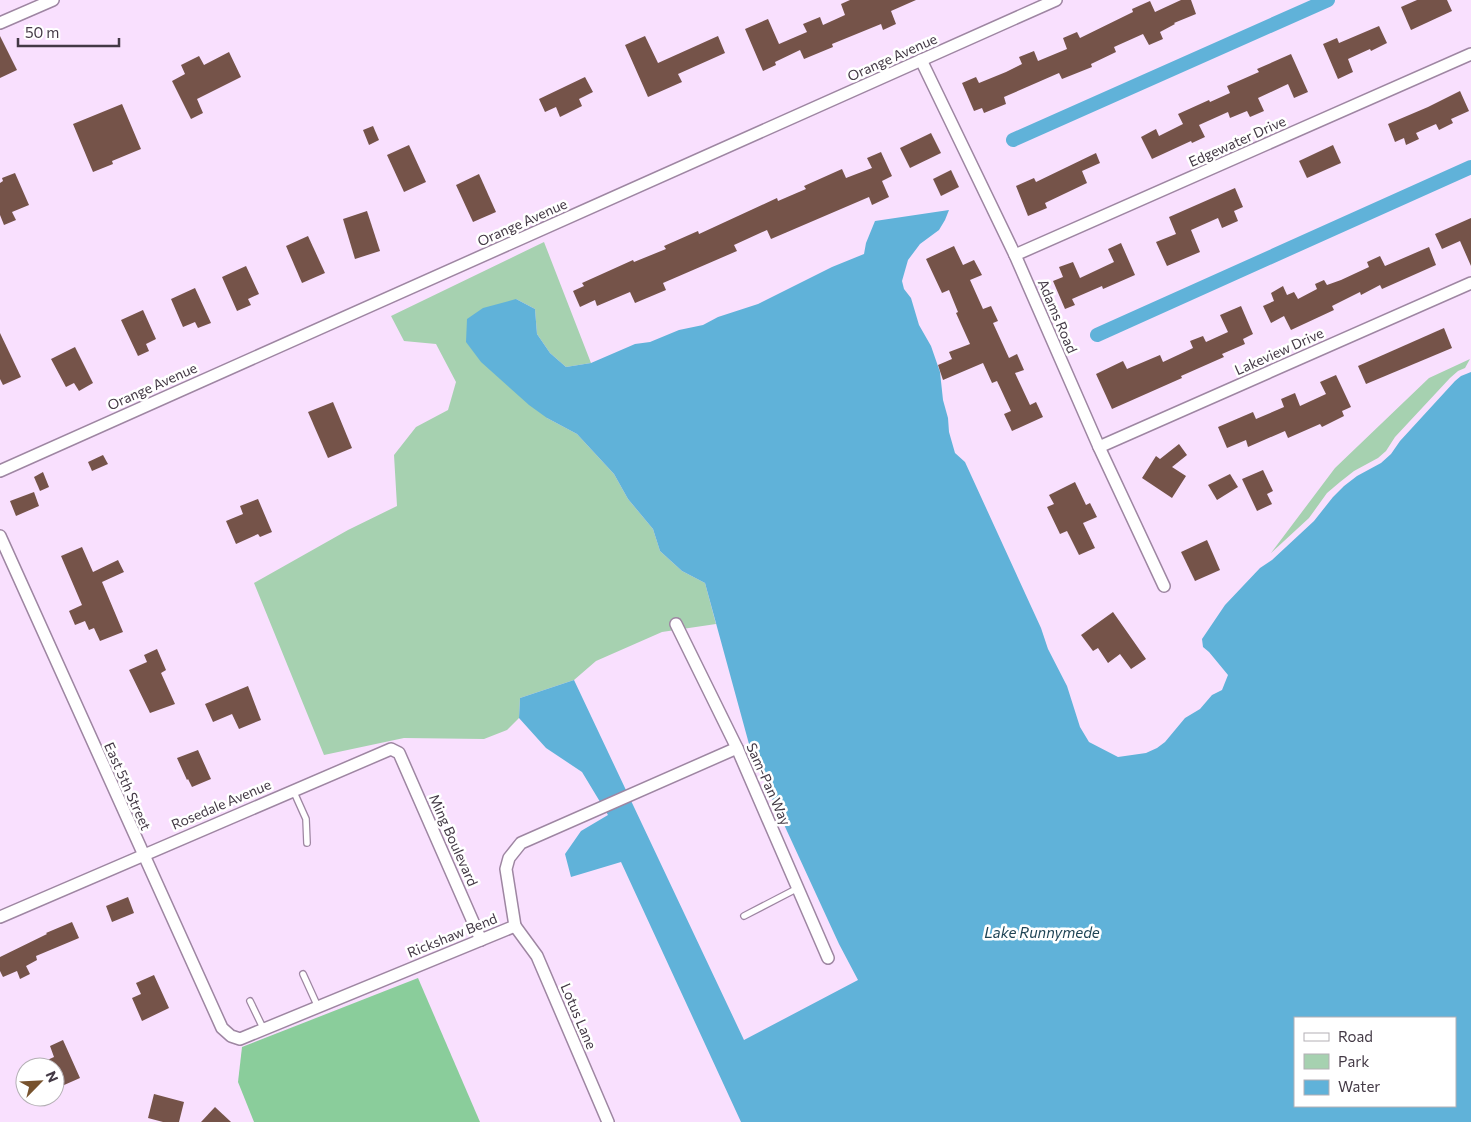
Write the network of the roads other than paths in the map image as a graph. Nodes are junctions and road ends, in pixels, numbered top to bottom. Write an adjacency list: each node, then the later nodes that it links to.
1 (53, 0): 3 (street)
2 (1056, 0): 5 (street, Orange Avenue)
3 (0, 23)
4 (1471, 54): 6 (street, Edgewater Drive)
5 (921, 60): 6 (street, Adams Road); 9 (street, Orange Avenue)
6 (1016, 255): 8 (street, Adams Road)
7 (1471, 283): 8 (street, Lakeview Drive)
8 (1099, 447): 11 (street, Adams Road)
9 (0, 471)
10 (0, 536): 17 (street, East 5th Street)
11 (1164, 586)
12 (676, 624): 13 (street, Sam-Pan Way)
13 (737, 748): 18 (street, Sam-Pan Way); 21 (street, Rickshaw Bend)
14 (399, 753): 15 (street, Rosedale Avenue); 22 (street, Ming Boulevard)
15 (293, 790): 16 (lane); 17 (street, Rosedale Avenue)
16 (307, 843)
17 (142, 854): 20 (street, Rosedale Avenue); 28 (street, East 5th Street)
18 (798, 888): 19 (lane); 23 (street, Sam-Pan Way)
19 (744, 916)
20 (0, 917)
21 (515, 926): 22 (street, Rickshaw Bend); 29 (street, Lotus Lane)
22 (481, 940): 26 (street, Rickshaw Bend)
23 (828, 958)
24 (302, 974): 26 (lane)
25 (250, 1001): 27 (lane)
26 (318, 1007): 27 (street, Rickshaw Bend)
27 (264, 1030): 28 (street, Rickshaw Bend)
28 (240, 1039)
29 (608, 1122)

